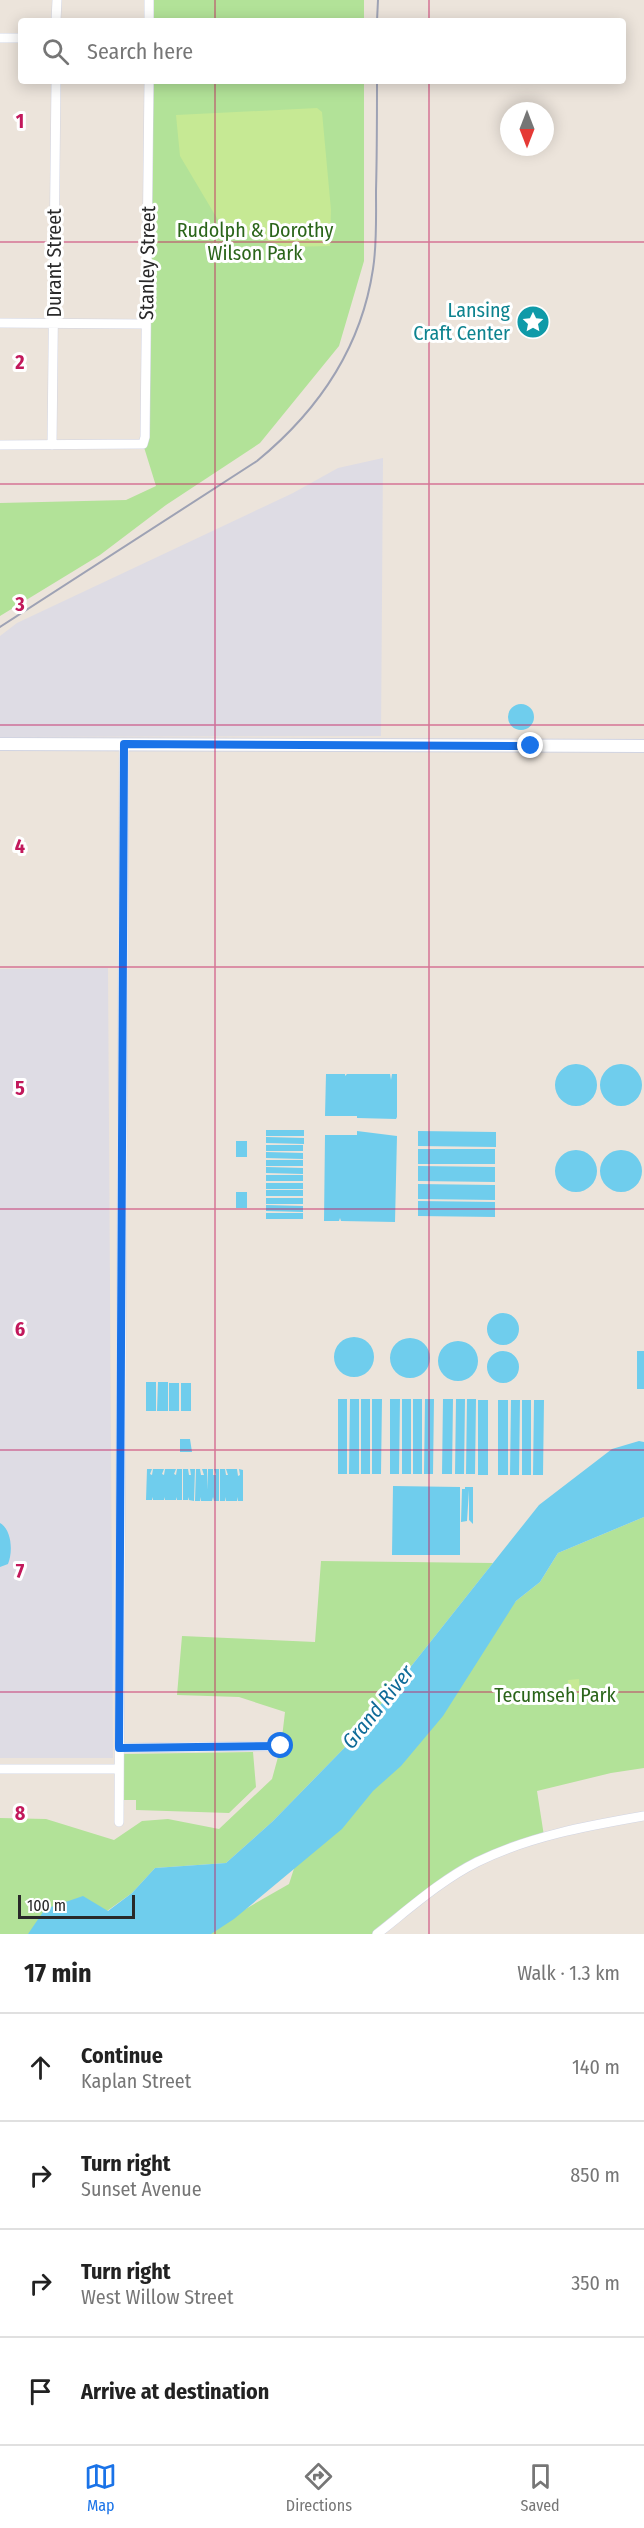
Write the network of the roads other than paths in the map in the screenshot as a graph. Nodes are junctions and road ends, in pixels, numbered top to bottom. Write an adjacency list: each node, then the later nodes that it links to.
1 (57, 0): 3 (street)
2 (149, 0): 4 (street)
3 (56, 18)
4 (149, 18)
5 (0, 38): 6 (street)
6 (18, 38)
7 (56, 84): 10 (street, Durant Street)
8 (149, 84): 11 (street, Stanley Street)
9 (0, 323): 10 (street)
10 (54, 323): 11 (street); 13 (street, Durant Street)
11 (146, 324): 13 (street, Stanley Street)
12 (0, 445): 13 (street)
13 (52, 445)
14 (0, 744): 15 (street)
15 (124, 744): 16 (street); 18 (street)
16 (644, 746)
17 (281, 1746): 18 (street)
18 (119, 1748): 20 (street)
19 (0, 1769): 20 (street)
20 (119, 1769): 22 (street)
21 (644, 1816): 23 (street)
22 (119, 1822)
23 (377, 1934)

